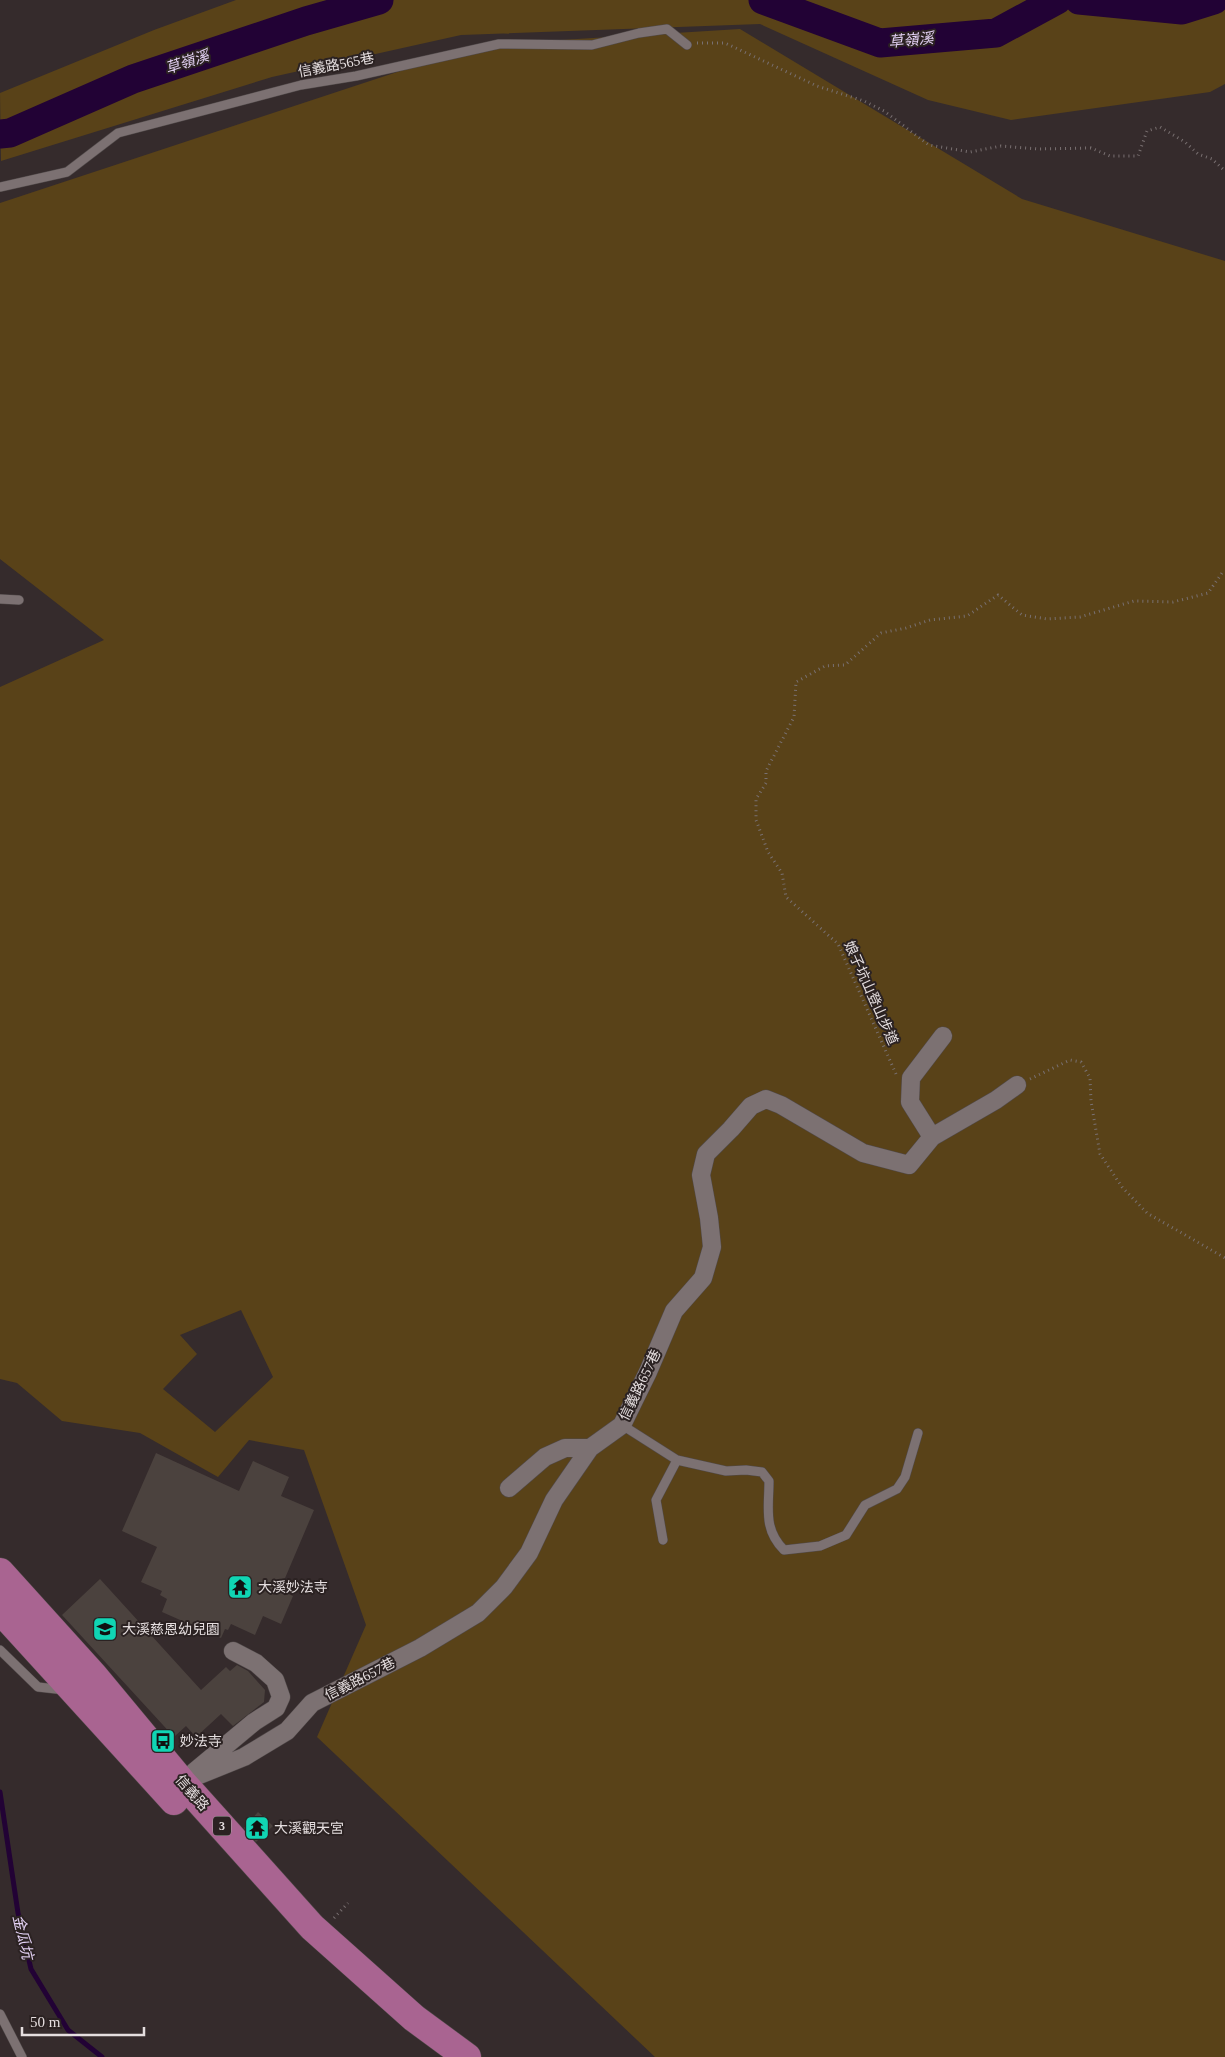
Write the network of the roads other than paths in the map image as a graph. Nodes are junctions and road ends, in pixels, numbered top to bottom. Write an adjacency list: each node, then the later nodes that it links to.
1 (687, 44): 2 (lane, 信義路565巷)
2 (0, 187)
3 (0, 599): 4 (lane)
4 (20, 600)
5 (943, 1036): 7 (street)
6 (1017, 1085): 7 (street)
7 (932, 1137): 8 (street, 信義路657巷)
8 (622, 1425): 10 (street, 信義路657巷); 11 (lane)
9 (918, 1433): 11 (lane)
10 (590, 1448): 12 (street); 19 (street, 信義路657巷)
11 (677, 1460): 13 (lane)
12 (510, 1488)
13 (663, 1540)
14 (0, 1572): 18 (main road, 信義路 / 3)
15 (0, 1607): 18 (main road, 信義路 / 3)
16 (0, 1650): 18 (lane)
17 (233, 1651): 19 (street)
18 (85, 1684): 19 (main road, 信義路 / 3)
19 (175, 1788): 22 (main road, 信義路 / 3); 23 (main road, 信義路 / 3)
20 (0, 2014): 21 (lane)
21 (22, 2057)
22 (436, 2057)
23 (467, 2057)

